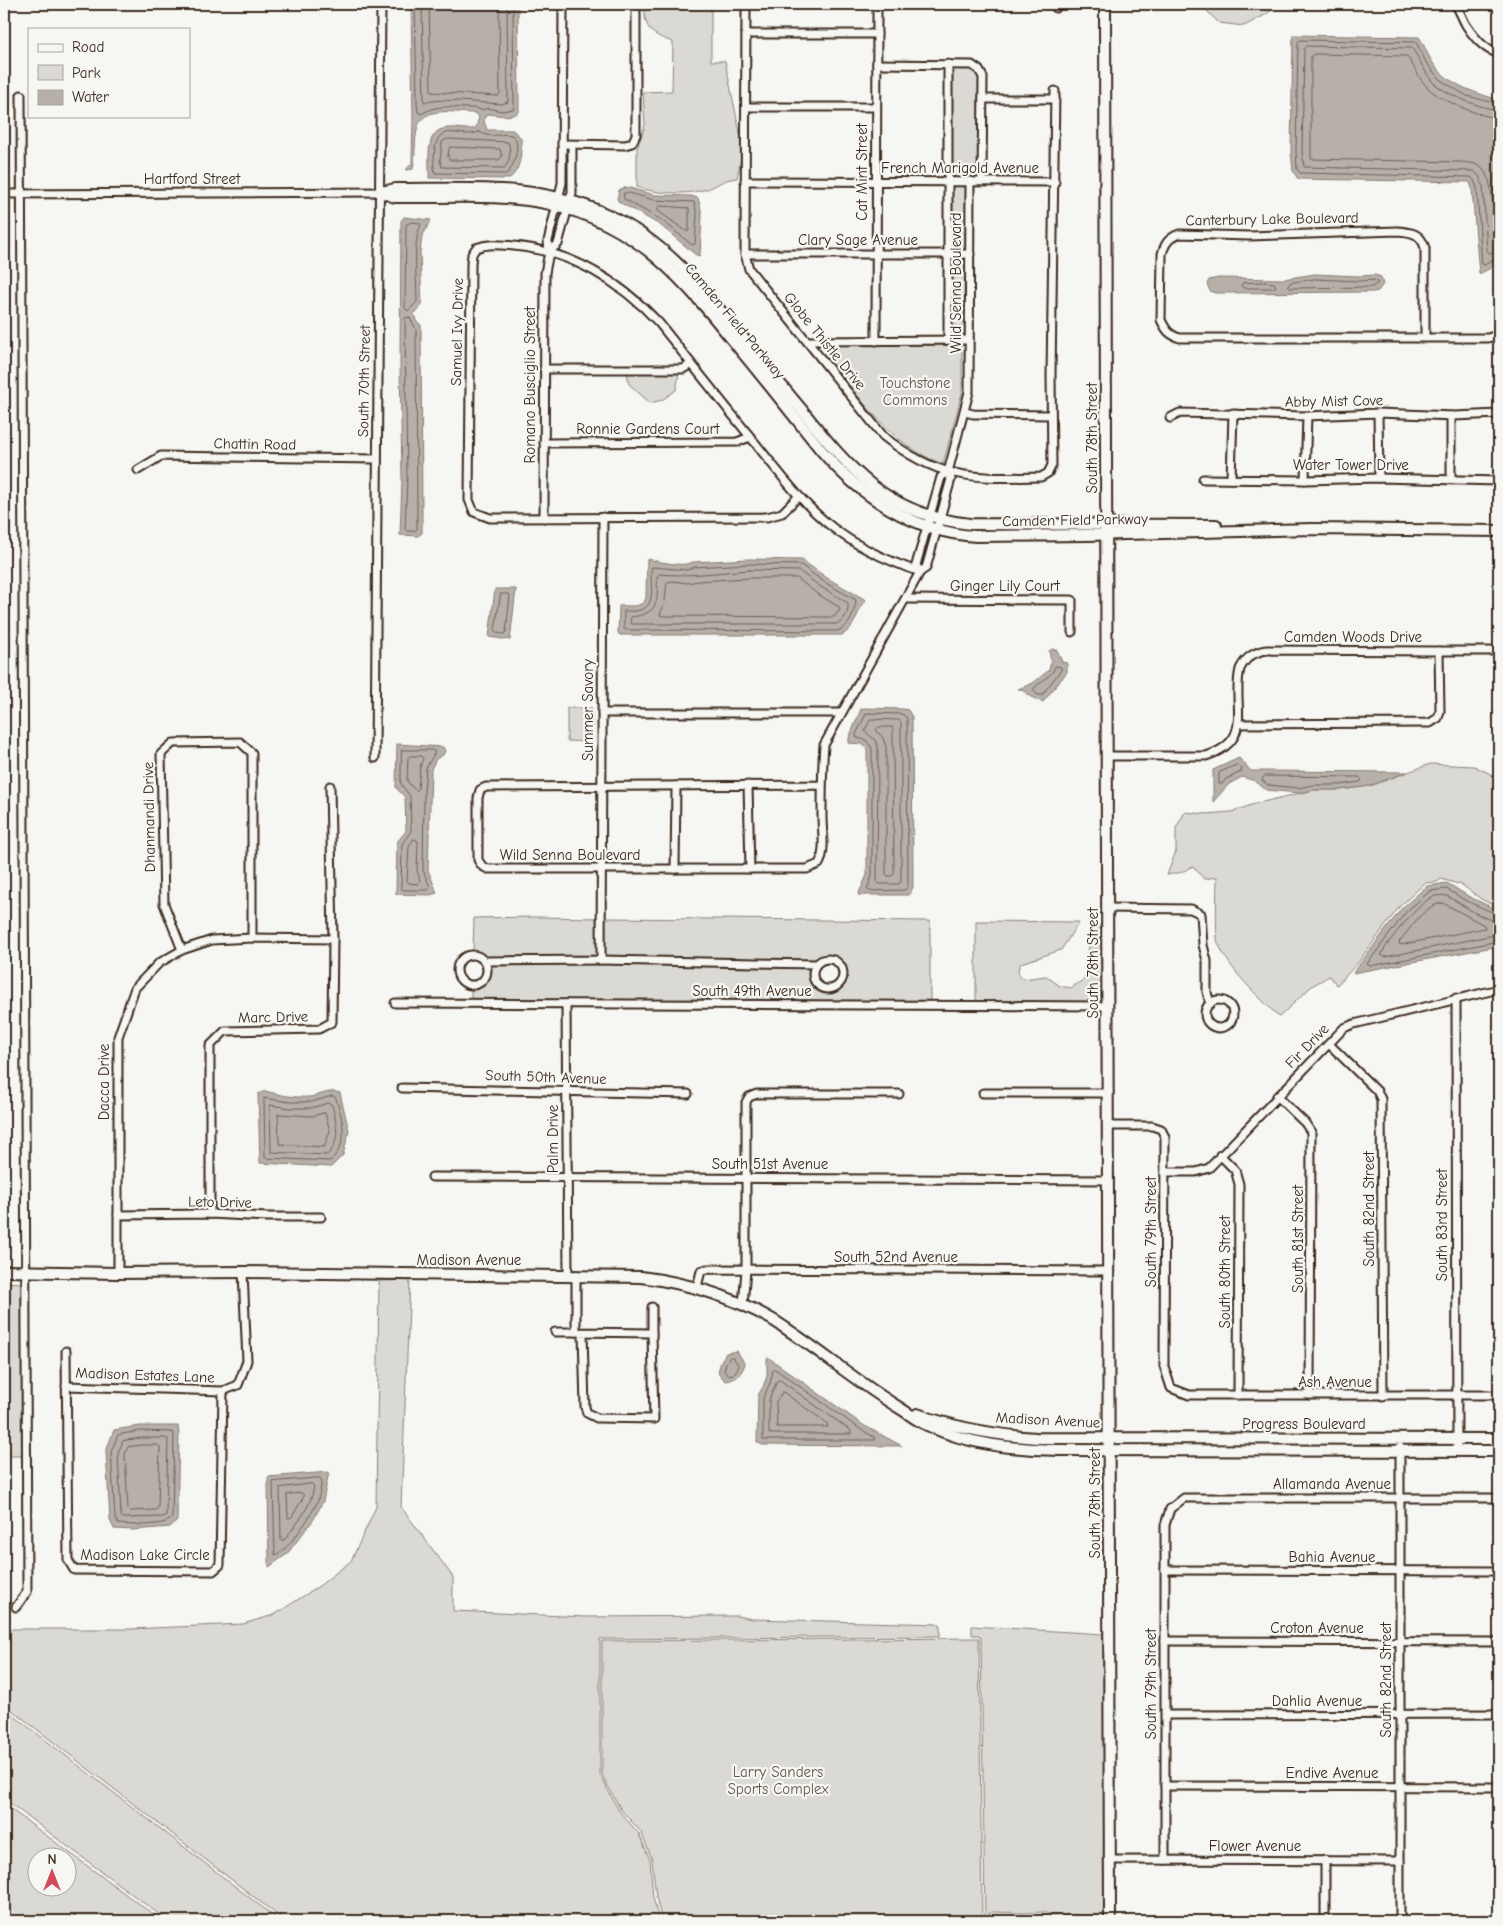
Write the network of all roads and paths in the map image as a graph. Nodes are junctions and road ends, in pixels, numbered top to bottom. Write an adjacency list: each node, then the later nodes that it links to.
1 (381, 4): 27 (street, South 70th Street)
2 (563, 4): 19 (street, Romano Busciglio Street)
3 (636, 4): 20 (street)
4 (746, 4): 8 (street, Globe Thistle Drive)
5 (878, 4): 9 (street, Cat Mint Street)
6 (1105, 4): 67 (street, South 78th Street)
7 (1455, 4): 10 (street)
8 (746, 34): 9 (street); 17 (street, Globe Thistle Drive)
9 (877, 34): 11 (street, Cat Mint Street)
10 (1499, 53)
11 (877, 64): 12 (street); 18 (street, Cat Mint Street)
12 (948, 64): 15 (street); 23 (street, Wild Senna Boulevard)
13 (1055, 91): 16 (street, Globe Thistle Drive)
14 (21, 95): 29 (street)
15 (984, 99): 16 (street); 25 (street)
16 (1055, 99): 26 (street, Globe Thistle Drive)
17 (746, 107): 18 (street); 21 (street, Globe Thistle Drive)
18 (876, 107): 22 (street, Cat Mint Street)
19 (562, 144): 20 (street); 30 (street, Romano Busciglio Street)
20 (572, 145): 30 (street, Romano Busciglio Street)
21 (746, 181): 22 (street, French Marigold Avenue); 32 (street, Globe Thistle Drive)
22 (876, 181): 23 (street, French Marigold Avenue); 33 (street, Cat Mint Street)
23 (948, 181): 24 (street, French Marigold Avenue); 34 (street, Wild Senna Boulevard)
24 (970, 181): 25 (street, French Marigold Avenue); 35 (street, Wild Senna Boulevard)
25 (982, 181): 26 (street, French Marigold Avenue)
26 (1055, 182): 47 (street, Globe Thistle Drive)
27 (381, 192): 29 (street, Hartford Street); 30 (street, Camden Field Parkway); 54 (street, South 70th Street)
28 (4, 194): 29 (street, Hartford Street)
29 (23, 194): 119 (street)
30 (563, 203): 31 (street, Romano Busciglio Street); 66 (street, Camden Field Parkway)
31 (549, 252): 42 (street, Samuel Ivy Drive); 43 (street, Romano Busciglio Street); 65 (street, Samuel Ivy Drive)
32 (746, 254): 33 (street, Clary Sage Avenue); 40 (street, Globe Thistle Drive)
33 (876, 254): 34 (street, Clary Sage Avenue); 41 (street, Cat Mint Street)
34 (948, 254): 35 (street, Clary Sage Avenue); 38 (street, Wild Senna Boulevard)
35 (970, 254): 39 (street, Wild Senna Boulevard)
36 (1499, 332): 37 (street, Canterbury Lake Boulevard)
37 (1425, 337): 37 (street, Canterbury Lake Boulevard)
38 (948, 340): 39 (street); 41 (street)
39 (970, 340): 44 (street, Wild Senna Boulevard)
40 (807, 341): 41 (street); 56 (street, Globe Thistle Drive)
41 (876, 341)
42 (691, 364): 43 (street); 52 (street, Samuel Ivy Drive)
43 (544, 370): 53 (street, Romano Busciglio Street)
44 (965, 412): 47 (street); 56 (street, Wild Senna Boulevard)
45 (1233, 413): 49 (street, Abby Mist Cove); 51 (street, Abby Mist Cove); 59 (street)
46 (1378, 413): 49 (street, Abby Mist Cove); 50 (street, Abby Mist Cove); 57 (street)
47 (1051, 414): 56 (street, Globe Thistle Drive)
48 (1499, 414): 50 (street, Abby Mist Cove)
49 (1307, 416): 60 (street)
50 (1451, 416): 61 (street)
51 (1170, 418)
52 (750, 437): 53 (street, Ronnie Gardens Court); 63 (street, Samuel Ivy Drive)
53 (544, 443): 65 (street, Romano Busciglio Street)
54 (377, 459): 55 (street, Chattin Road); 78 (street, South 70th Street)
55 (138, 470)
56 (948, 472): 66 (street, Wild Senna Boulevard)
57 (1379, 478): 60 (street, Water Tower Drive); 61 (street, Water Tower Drive)
58 (1203, 479): 59 (street, Water Tower Drive)
59 (1231, 479): 60 (street, Water Tower Drive)
60 (1305, 480)
61 (1451, 480): 62 (street, Water Tower Drive)
62 (1499, 480)
63 (799, 496): 64 (street, Samuel Ivy Drive); 69 (street, Samuel Ivy Drive)
64 (603, 517): 65 (street, Samuel Ivy Drive); 74 (street, Summer Savory)
65 (544, 518)
66 (934, 522): 67 (street, Camden Field Parkway); 69 (street, Wild Senna Boulevard)
67 (1107, 530): 68 (street, Camden Field Parkway); 77 (street, South 78th Street)
68 (1499, 530)
69 (920, 572): 70 (street, Wild Senna Boulevard)
70 (906, 599): 71 (street, Ginger Lily Court); 75 (street, Wild Senna Boulevard)
71 (1072, 632)
72 (1440, 651): 73 (street); 76 (street, Camden Woods Drive); 76 (street, Camden Woods Drive)
73 (1499, 651)
74 (602, 713): 75 (street); 80 (street, Summer Savory)
75 (841, 713): 83 (street, Wild Senna Boulevard)
76 (1238, 724): 77 (street, Camden Woods Drive)
77 (1106, 756): 87 (street, South 78th Street)
78 (375, 758)
79 (330, 786): 89 (street, Marc Drive)
80 (602, 786): 81 (street, Wild Senna Boulevard); 84 (street, Summer Savory); 84 (street, Wild Senna Boulevard)
81 (676, 786): 82 (street, Wild Senna Boulevard); 85 (street)
82 (748, 786): 83 (street, Wild Senna Boulevard); 86 (street)
83 (822, 786): 86 (street, Wild Senna Boulevard)
84 (602, 869): 85 (street, Wild Senna Boulevard); 91 (street, Summer Savory)
85 (675, 869): 86 (street, Wild Senna Boulevard)
86 (750, 869)
87 (1107, 908): 98 (street); 99 (street, South 78th Street)
88 (252, 938): 89 (street, Dacca Drive); 90 (street, Dacca Drive); 90 (street, Dhanmandi Drive)
89 (333, 939): 115 (street, Marc Drive)
90 (182, 950): 116 (street, Dacca Drive)
91 (601, 960): 92 (street); 93 (street)
92 (484, 961): 92 (street)
93 (816, 964): 93 (street)
94 (1499, 989): 95 (street, Fir Drive)
95 (1456, 998): 100 (street, Fir Drive); 138 (street, South 83rd Street)
96 (395, 1002): 97 (street, South 49th Avenue)
97 (566, 1004): 99 (street, South 49th Avenue); 102 (street, Palm Drive)
98 (1210, 1004)
99 (1108, 1006): 104 (street, South 78th Street)
100 (1329, 1044): 107 (street, Fir Drive); 137 (street, South 82nd Street)
101 (402, 1088): 102 (street, South 50th Avenue)
102 (566, 1092): 105 (street, South 50th Avenue); 111 (street, Palm Drive)
103 (982, 1093): 104 (street)
104 (1109, 1093): 108 (street, South 78th Street)
105 (688, 1094)
106 (899, 1094): 113 (street)
107 (1277, 1096): 109 (street, Fir Drive); 136 (street, South 81st Street)
108 (1109, 1126): 110 (street, South 79th Street); 114 (street, South 78th Street)
109 (1220, 1155): 110 (street, Fir Drive); 135 (street, South 80th Street)
110 (1165, 1172): 133 (street, South 79th Street)
111 (567, 1176): 112 (street, South 51st Avenue); 113 (street, South 51st Avenue); 124 (street, Palm Drive)
112 (432, 1177)
113 (746, 1177): 114 (street, South 51st Avenue); 118 (street)
114 (1109, 1180): 120 (street, South 78th Street)
115 (210, 1214): 116 (street, Leto Drive); 117 (street, Leto Drive)
116 (118, 1215): 123 (street, Dacca Drive)
117 (320, 1217)
118 (746, 1270): 120 (street, South 52nd Avenue); 125 (street, South 52nd Avenue); 126 (street)
119 (25, 1271): 121 (street, Madison Avenue); 123 (street, Madison Avenue); 157 (street)
120 (1108, 1271): 141 (street, South 78th Street)
121 (4, 1272)
122 (243, 1272): 123 (street, Madison Avenue); 124 (street, Madison Avenue); 134 (street)
123 (118, 1273)
124 (572, 1275): 125 (street, Madison Avenue); 129 (street, Palm Drive)
125 (697, 1287): 126 (street, Madison Avenue)
126 (744, 1305): 140 (street, Madison Avenue)
127 (652, 1307): 130 (street)
128 (555, 1332): 129 (street)
129 (580, 1332): 130 (street); 130 (street, Palm Drive)
130 (652, 1333)
131 (66, 1351): 132 (street, Madison Lake Circle)
132 (66, 1386): 134 (street, Madison Estates Lane); 134 (street, Madison Lake Circle)
133 (1171, 1388): 135 (street, Ash Avenue)
134 (223, 1391)
135 (1238, 1395): 136 (street, Ash Avenue)
136 (1310, 1395): 137 (street, Ash Avenue)
137 (1383, 1396): 138 (street, Ash Avenue)
138 (1456, 1396): 139 (street, Ash Avenue); 144 (street, South 83rd Street)
139 (1499, 1396)
140 (899, 1408): 141 (street, Madison Avenue); 146 (street, Madison Avenue)
141 (1109, 1439): 142 (street, Progress Boulevard); 146 (street, South 78th Street)
142 (1254, 1439): 143 (street, Progress Boulevard); 147 (street)
143 (1400, 1439): 144 (street, Progress Boulevard); 148 (street, South 82nd Street)
144 (1456, 1439): 145 (street, Progress Boulevard); 149 (street, South 83rd Street)
145 (1499, 1440)
146 (1110, 1450): 147 (street, Progress Boulevard); 167 (street, South 78th Street)
147 (1254, 1450): 148 (street, Progress Boulevard)
148 (1400, 1451): 149 (street, Progress Boulevard); 151 (street, South 82nd Street)
149 (1457, 1451): 150 (street, Progress Boulevard)
150 (1499, 1451)
151 (1400, 1498): 152 (street, Allamanda Avenue); 153 (street, Allamanda Avenue); 156 (street, South 82nd Street)
152 (1499, 1498)
153 (1170, 1509): 154 (street, South 79th Street)
154 (1165, 1570): 156 (street, Bahia Avenue); 158 (street, South 79th Street)
155 (1499, 1571): 156 (street, Bahia Avenue)
156 (1400, 1572): 159 (street, South 82nd Street)
157 (16, 1607)
158 (1165, 1641): 159 (street, Croton Avenue); 163 (street, South 79th Street)
159 (1400, 1642): 160 (street, Croton Avenue); 161 (street, South 82nd Street)
160 (1499, 1642)
161 (1400, 1714): 162 (street, Dahlia Avenue); 163 (street, Dahlia Avenue); 165 (street, South 82nd Street)
162 (1499, 1714)
163 (1166, 1715): 164 (street, South 79th Street)
164 (1165, 1786): 165 (street, Endive Avenue); 168 (street, South 79th Street)
165 (1399, 1787): 166 (street, Endive Avenue); 170 (street, South 82nd Street)
166 (1499, 1787)
167 (1110, 1860): 168 (street, Flower Avenue); 171 (street, South 78th Street)
168 (1165, 1860): 169 (street, Flower Avenue)
169 (1325, 1860): 170 (street, Flower Avenue); 172 (street)
170 (1400, 1860): 173 (street, South 82nd Street)
171 (1110, 1921)
172 (1325, 1921)
173 (1400, 1921)

